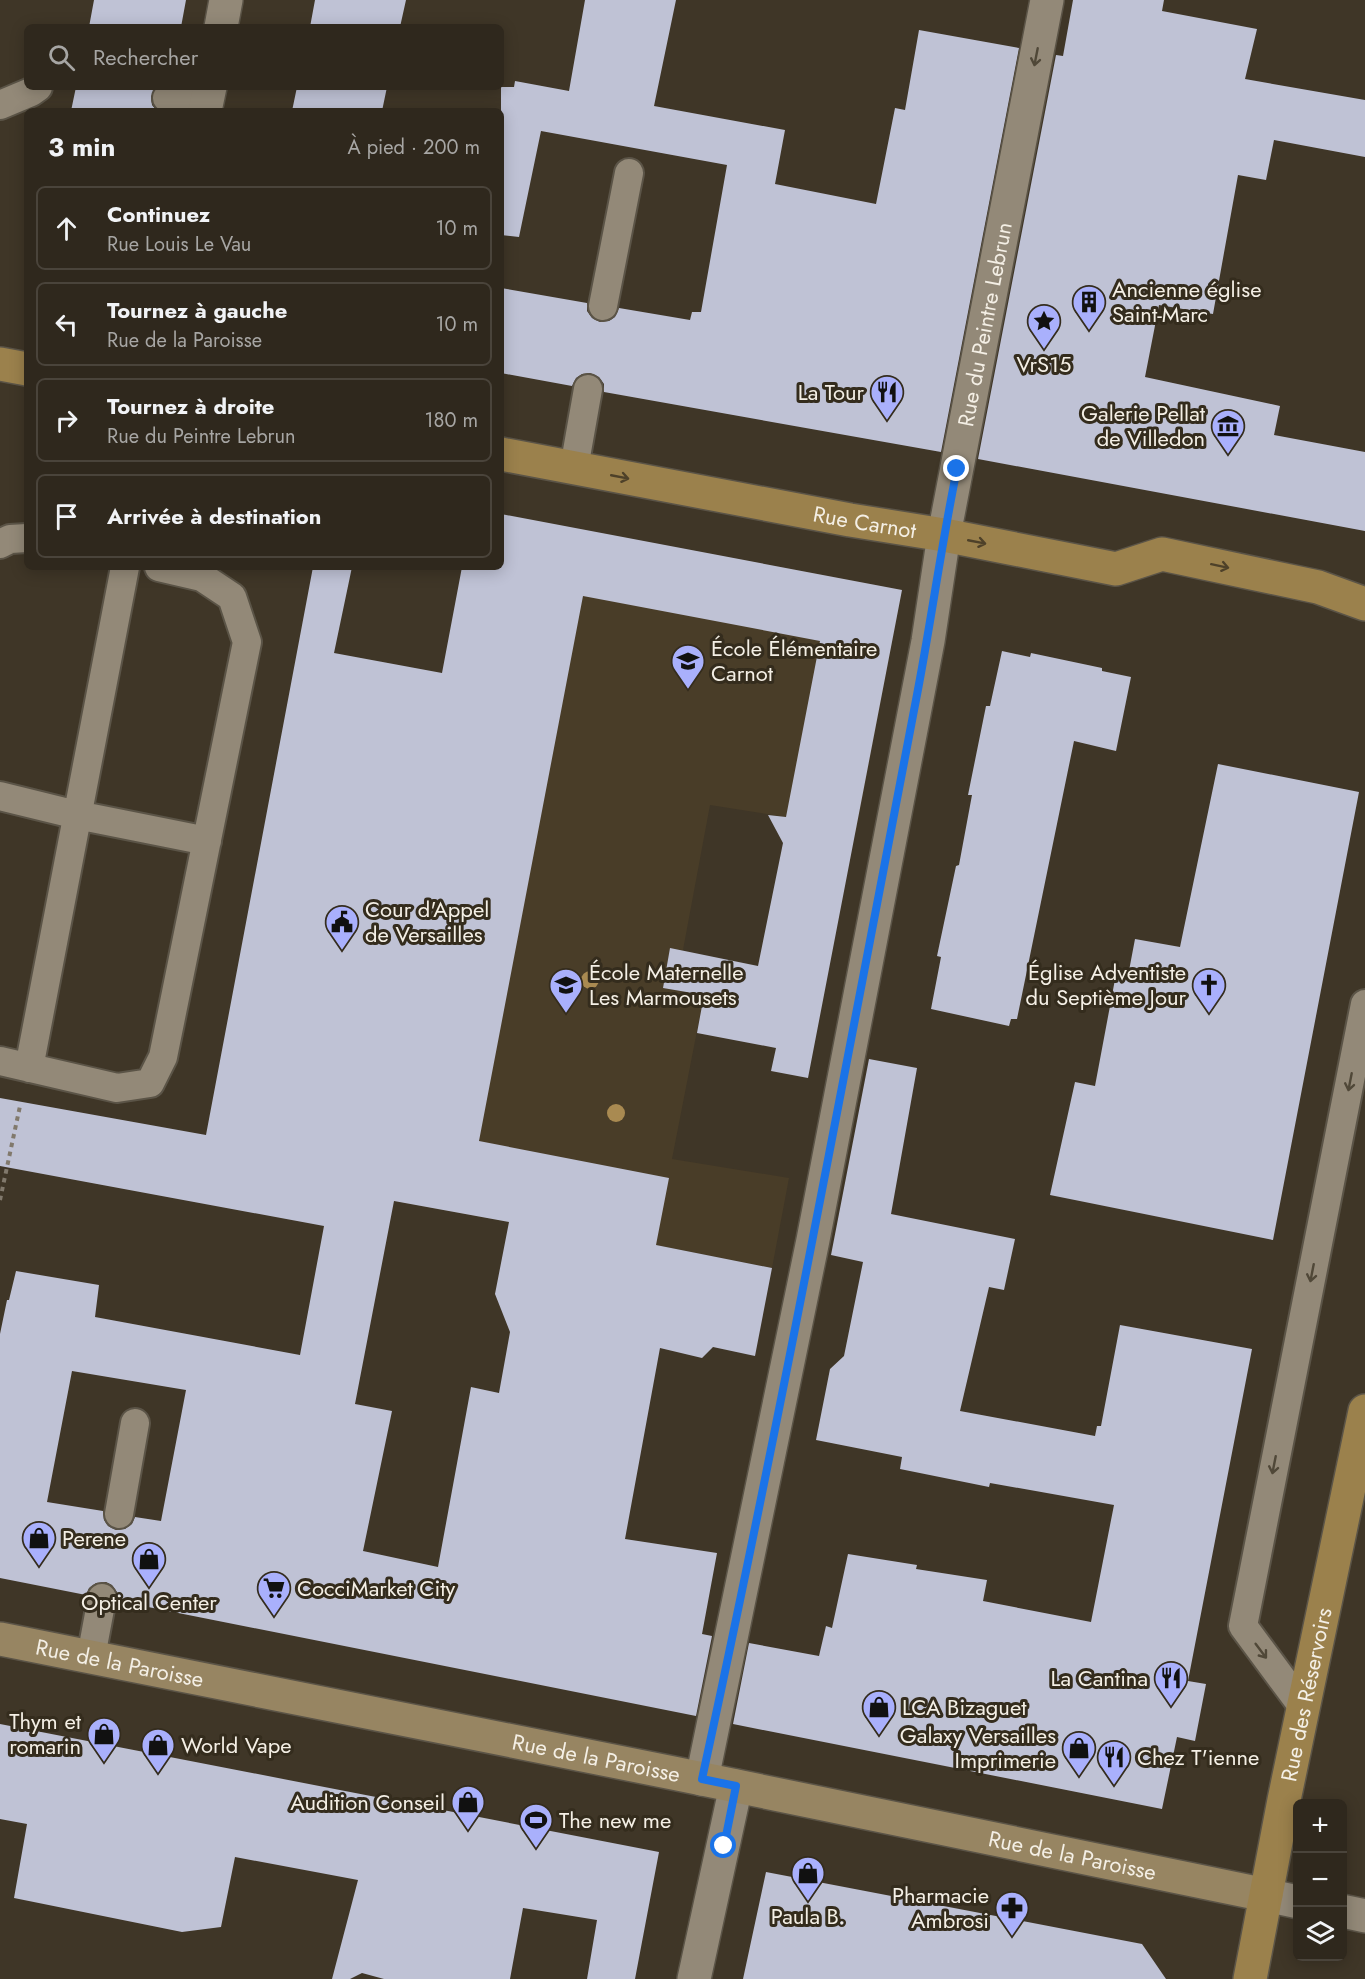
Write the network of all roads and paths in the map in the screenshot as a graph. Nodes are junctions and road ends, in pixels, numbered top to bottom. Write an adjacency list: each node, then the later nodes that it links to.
1 (226, 0): 3 (street)
2 (1047, 0): 15 (street, Rue du Peintre Lebrun, one-way to 15)
3 (222, 24)
4 (34, 90): 7 (lane)
5 (167, 98): 6 (lane)
6 (207, 100)
7 (0, 105)
8 (628, 172): 9 (lane)
9 (603, 306)
10 (0, 364): 11 (main road)
11 (24, 368)
12 (588, 389): 14 (lane)
13 (504, 455): 14 (main road, Rue Carnot)
14 (574, 468): 15 (main road, Rue Carnot, one-way to 15)
15 (944, 536): 21 (main road, Rue Carnot, one-way to 21); 37 (street, Rue du Peintre Lebrun)
16 (24, 538): 17 (lane)
17 (0, 544)
18 (124, 570): 24 (lane)
19 (172, 570): 25 (lane)
20 (1365, 587): 21 (main road)
21 (1318, 588): 22 (main road, Rue Carnot)
22 (1365, 604)
23 (0, 796): 24 (lane)
24 (77, 814): 25 (lane); 28 (lane)
25 (207, 841): 28 (lane)
26 (1365, 1004): 36 (lane, one-way to 36)
27 (0, 1061): 28 (lane)
28 (28, 1068): 29 (path)
29 (0, 1200)
30 (1365, 1411): 36 (main road, Rue des Réservoirs)
31 (135, 1423): 32 (lane)
32 (119, 1514)
33 (102, 1598): 35 (lane)
34 (0, 1639): 35 (street, Rue de la Paroisse)
35 (91, 1657): 37 (street, Rue de la Paroisse)
36 (1303, 1707): 39 (main road, Rue des Réservoirs)
37 (702, 1779): 38 (street, Rue de la Paroisse)
38 (736, 1786): 39 (street, Rue de la Paroisse); 43 (street)
39 (1266, 1895): 40 (street, Rue de la Paroisse); 44 (main road, Rue des Réservoirs)
40 (1293, 1901)
41 (1347, 1912): 42 (street)
42 (1365, 1916)
43 (694, 1979)
44 (1250, 1979)

